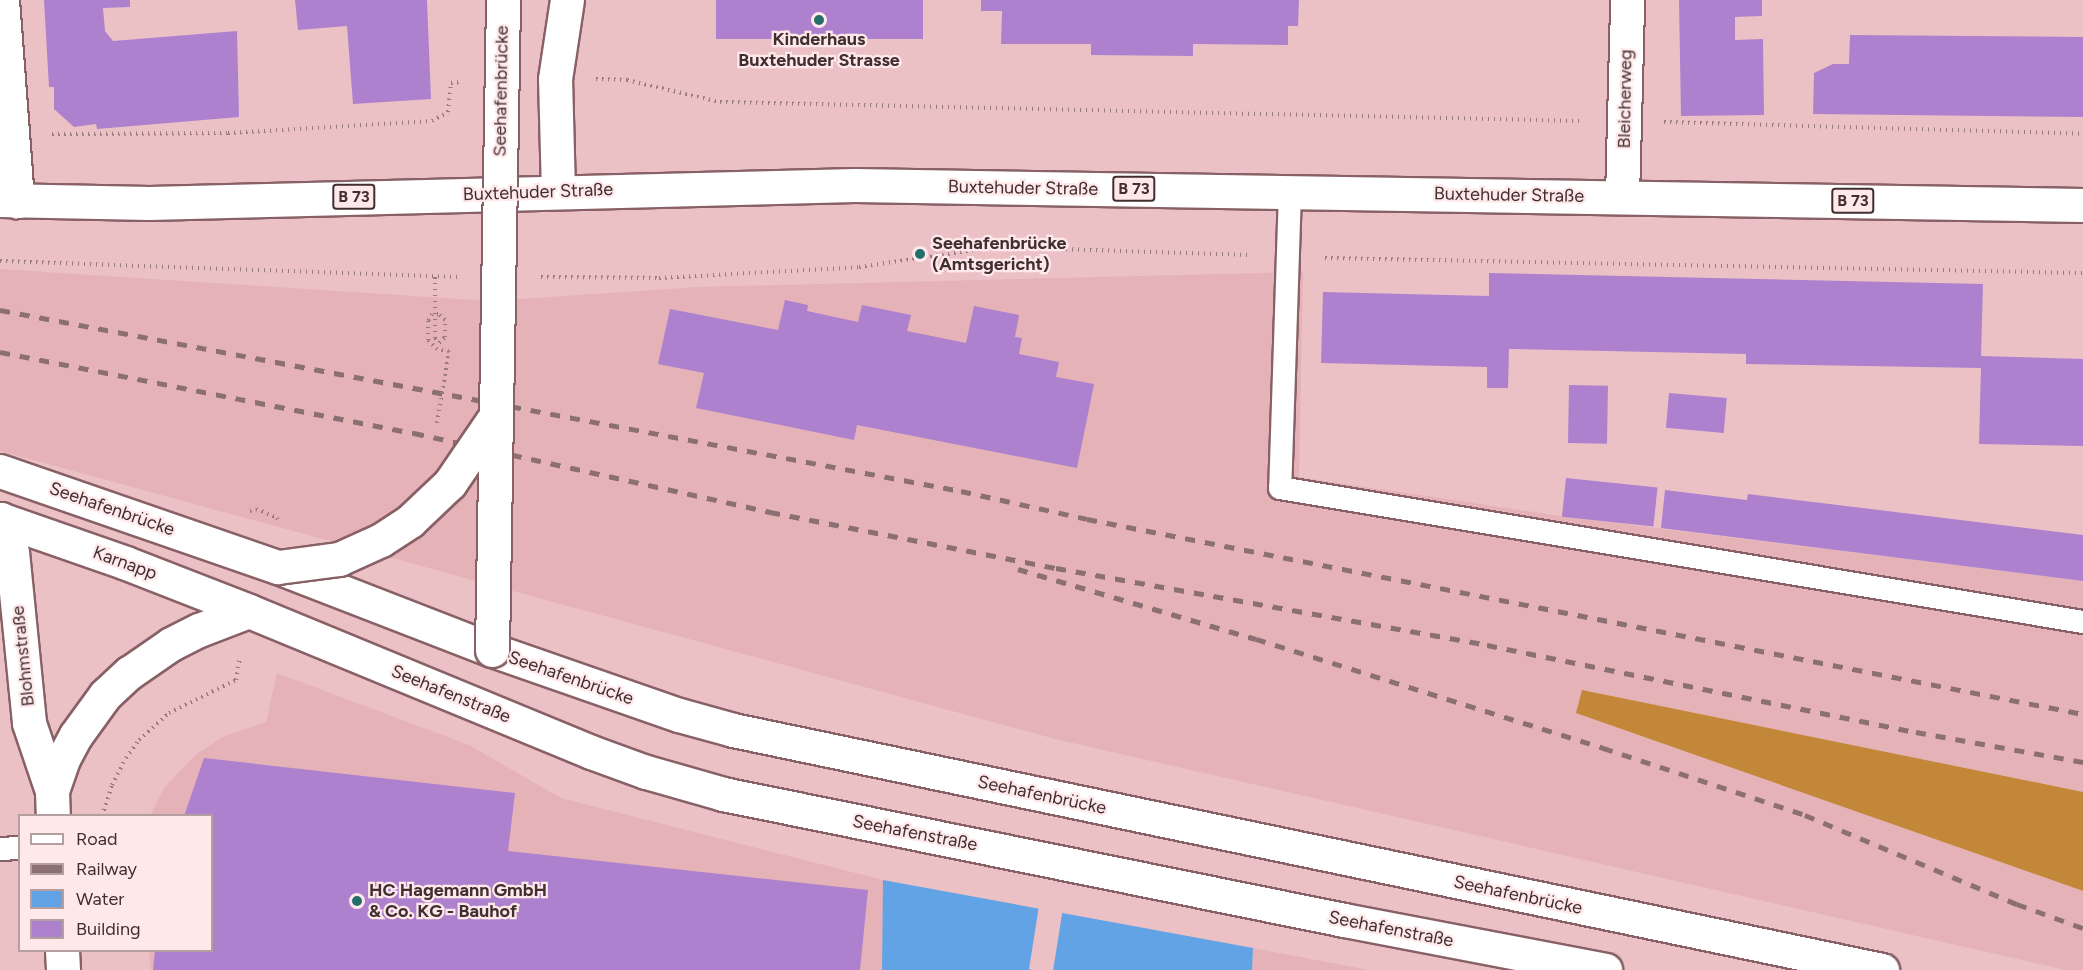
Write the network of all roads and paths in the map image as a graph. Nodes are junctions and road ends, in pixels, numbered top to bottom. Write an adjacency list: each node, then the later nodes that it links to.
1 (2, 0): 8 (main road)
2 (503, 0): 21 (main road, Seehafenbrücke, bridge)
3 (567, 0): 5 (main road)
4 (1627, 0): 7 (main road, Bleicherweg)
5 (555, 79): 7 (path); 10 (main road)
6 (470, 82): 8 (path)
7 (1624, 121): 9 (path); 12 (main road, Bleicherweg)
8 (13, 131): 13 (main road)
9 (2083, 134)
10 (558, 192): 11 (main road, Buxtehuder Straße / B 73); 13 (main road, Buxtehuder Straße / B 73)
11 (1290, 192): 12 (main road, Buxtehuder Straße / B 73); 15 (lane)
12 (1622, 197): 14 (main road, Buxtehuder Straße / B 73)
13 (8, 201)
14 (2083, 205)
15 (1288, 257): 17 (path); 20 (path); 27 (lane)
16 (0, 261): 18 (path)
17 (2083, 273)
18 (435, 276): 19 (path); 22 (path, bridge)
19 (459, 277)
20 (530, 277)
21 (495, 417): 25 (main road, bridge); 28 (main road, Seehafenbrücke, bridge)
22 (436, 429)
23 (0, 471): 25 (main road, Seehafenbrücke, bridge)
24 (1, 519): 26 (main road, Karnapp); 30 (main road, Blohmstraße)
25 (278, 567): 28 (main road, Seehafenbrücke)
26 (249, 611): 30 (main road, Blohmstraße); 36 (main road, Seehafenstraße)
27 (2083, 622)
28 (492, 650): 37 (main road, Seehafenbrücke)
29 (236, 680): 31 (path)
30 (53, 803)
31 (103, 814)
32 (18, 848): 33 (lane)
33 (0, 849)
34 (62, 952): 35 (main road)
35 (63, 970)
36 (1605, 970)
37 (1882, 970)

